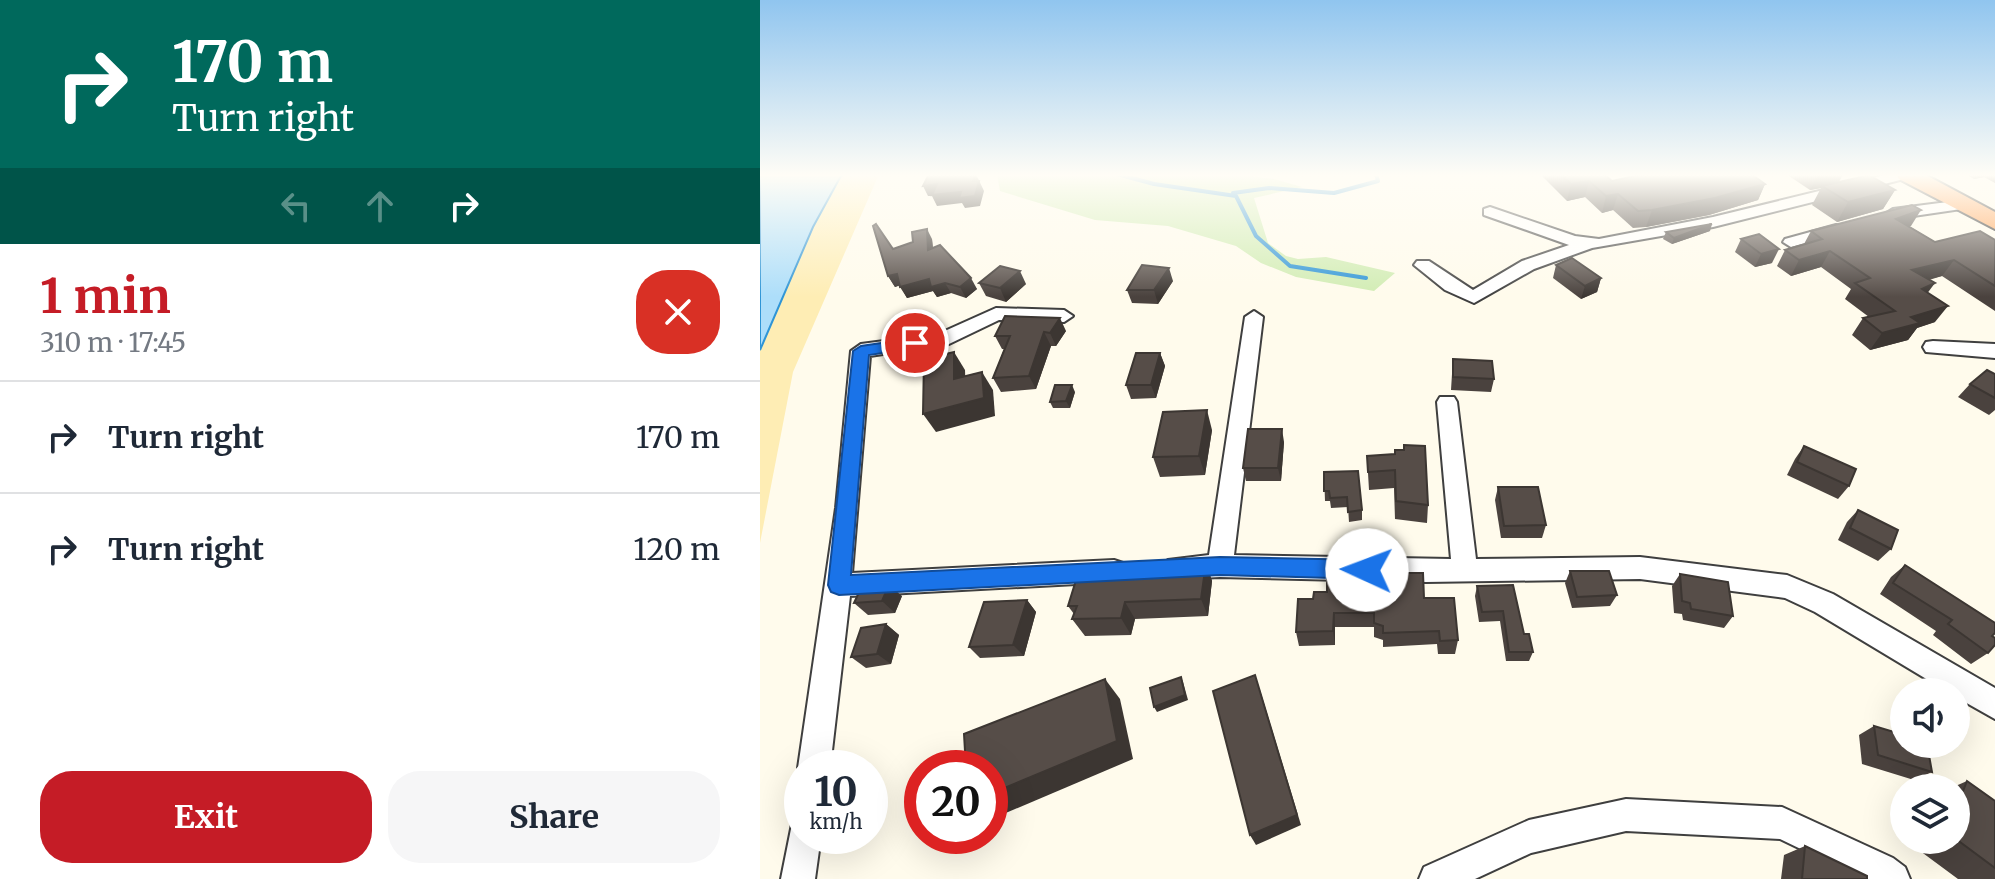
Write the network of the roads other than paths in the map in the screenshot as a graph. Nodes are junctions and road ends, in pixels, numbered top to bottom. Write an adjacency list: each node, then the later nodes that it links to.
1 (1499, 215): 7 (street)
2 (1741, 215): 7 (street)
3 (1891, 215): 4 (street)
4 (1874, 220)
5 (1846, 227): 6 (street)
6 (1791, 242)
7 (1588, 244): 8 (street)
8 (1423, 265)
9 (1064, 316): 16 (street)
10 (1254, 317): 14 (street)
11 (1933, 347): 12 (street)
12 (1995, 351)
13 (1447, 402): 15 (street)
14 (1220, 566): 15 (street); 16 (street)
15 (1465, 570): 17 (street)
16 (839, 585): 18 (street)
17 (1995, 704)
18 (816, 750)
19 (801, 854): 20 (street)
20 (798, 879)
21 (1436, 879): 22 (street)
22 (1893, 879)

